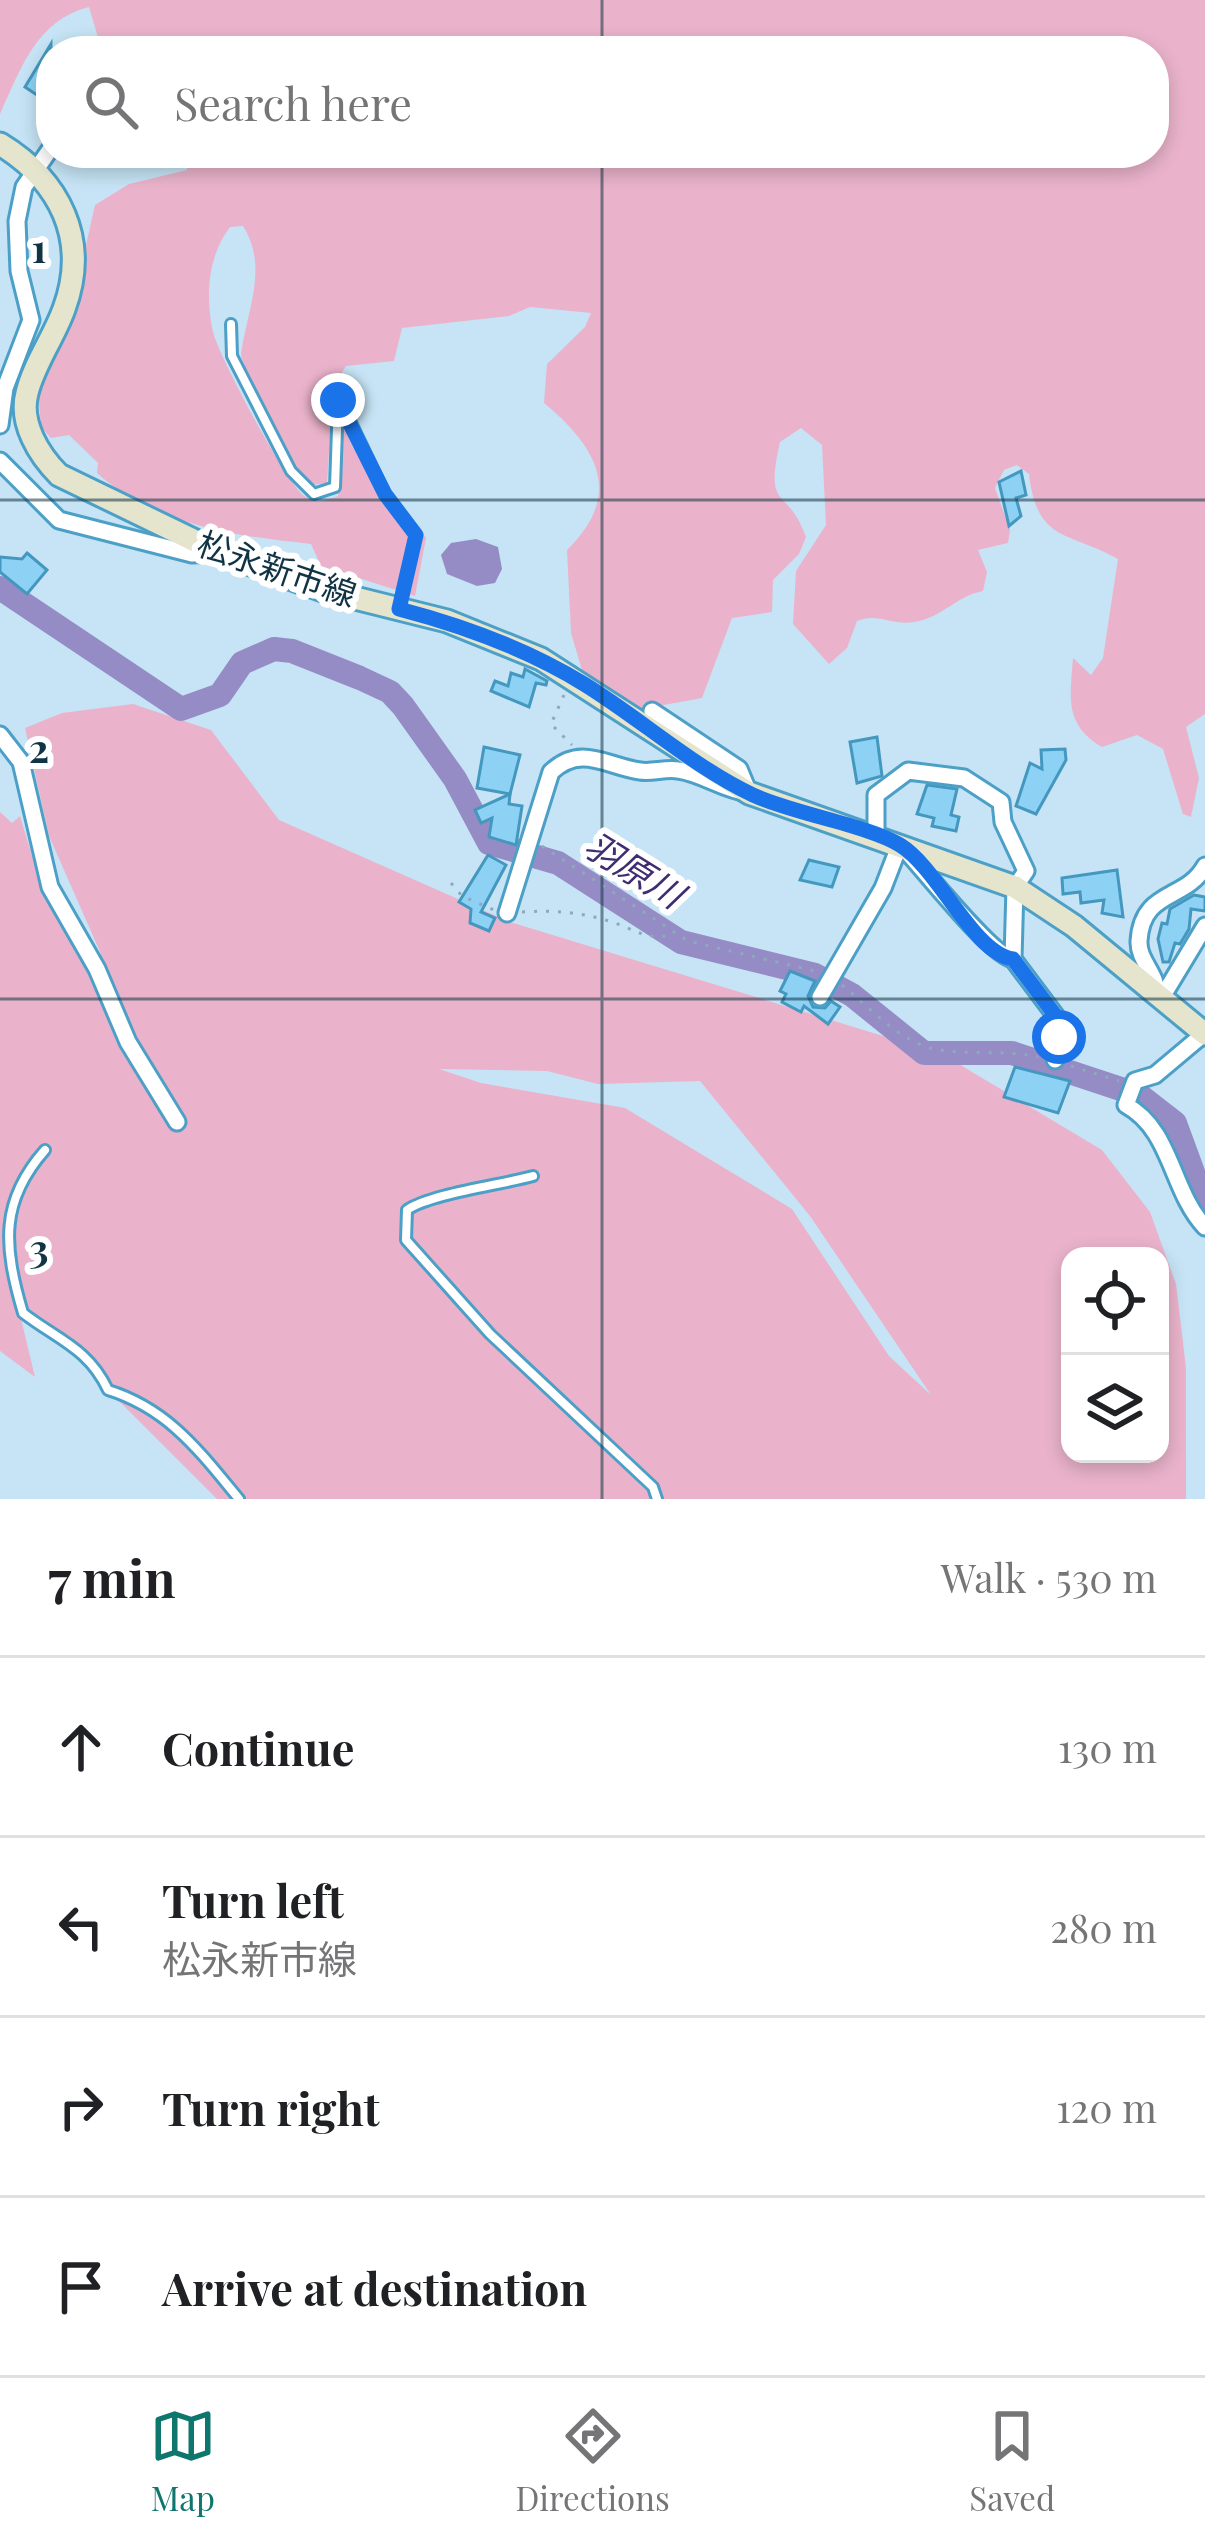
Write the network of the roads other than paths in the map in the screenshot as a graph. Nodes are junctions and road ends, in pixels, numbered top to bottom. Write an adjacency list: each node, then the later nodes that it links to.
1 (0, 144): 2 (main road, 松永新市線)
2 (34, 167): 4 (street); 6 (main road, 松永新市線)
3 (231, 324): 7 (lane)
4 (0, 424)
5 (0, 461): 6 (street)
6 (220, 554): 7 (main road, 松永新市線)
7 (399, 609): 10 (main road, 松永新市線)
8 (652, 711): 10 (street)
9 (0, 734): 22 (street)
10 (749, 793): 11 (main road, 松永新市線); 15 (street)
11 (876, 837): 12 (main road, 松永新市線); 14 (street)
12 (899, 844): 14 (main road, 松永新市線); 17 (street); 19 (street)
13 (1205, 866): 18 (street)
14 (1015, 887): 17 (street); 18 (main road, 松永新市線)
15 (507, 913)
16 (1205, 926): 18 (street)
17 (1013, 959): 21 (street)
18 (1157, 995): 20 (main road, 松永新市線)
19 (820, 997)
20 (1205, 1034): 25 (street)
21 (1055, 1060)
22 (177, 1122)
23 (45, 1150): 26 (lane)
24 (533, 1176): 27 (lane)
25 (1205, 1227)
26 (239, 1499)
27 (657, 1499)

